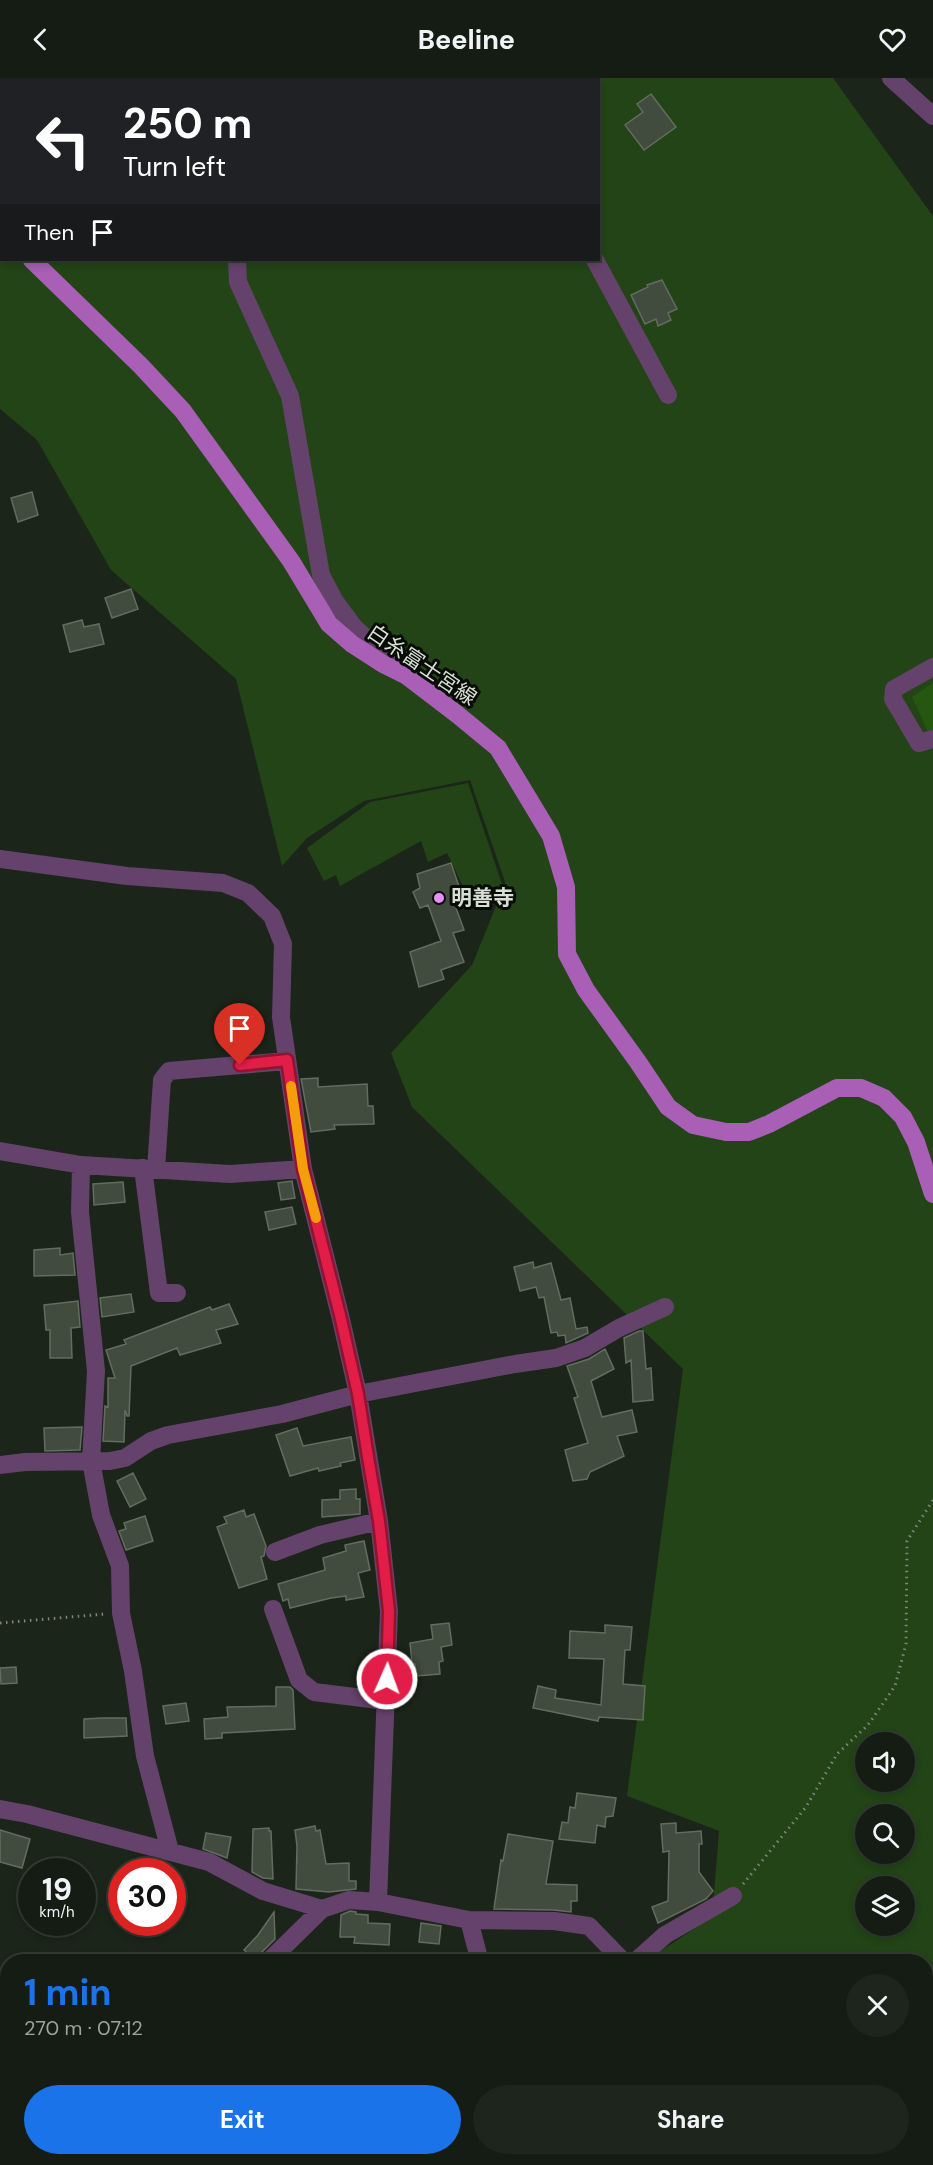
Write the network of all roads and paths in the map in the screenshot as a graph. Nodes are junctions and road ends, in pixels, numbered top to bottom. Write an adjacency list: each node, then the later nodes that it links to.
1 (891, 78): 2 (street)
2 (933, 116)
3 (33, 261): 8 (main road, 白糸富士宮線)
4 (237, 261): 8 (street)
5 (596, 261): 6 (street)
6 (668, 395)
7 (933, 667): 9 (street)
8 (407, 676): 16 (main road, 白糸富士宮線)
9 (933, 739)
10 (0, 859): 11 (street)
11 (287, 1060): 14 (street); 15 (street)
12 (0, 1151): 13 (street)
13 (81, 1166): 14 (street); 20 (street)
14 (149, 1168): 15 (street); 17 (street)
15 (303, 1169): 19 (street)
16 (933, 1194)
17 (177, 1293)
18 (665, 1307): 19 (street)
19 (358, 1394): 20 (street); 23 (street)
20 (91, 1461): 21 (street); 26 (street)
21 (0, 1464)
22 (933, 1500): 31 (path)
23 (379, 1521): 24 (street); 28 (street)
24 (275, 1552)
25 (273, 1609): 28 (street)
26 (121, 1613): 27 (path); 30 (street)
27 (0, 1623)
28 (387, 1701): 32 (street)
29 (0, 1809): 30 (street)
30 (170, 1851): 33 (street)
31 (734, 1896): 38 (street)
32 (378, 1902): 33 (street); 34 (street)
33 (322, 1909): 35 (street)
34 (470, 1920): 36 (street); 37 (street)
35 (276, 1954)
36 (478, 1954)
37 (616, 1954)
38 (644, 1954)

